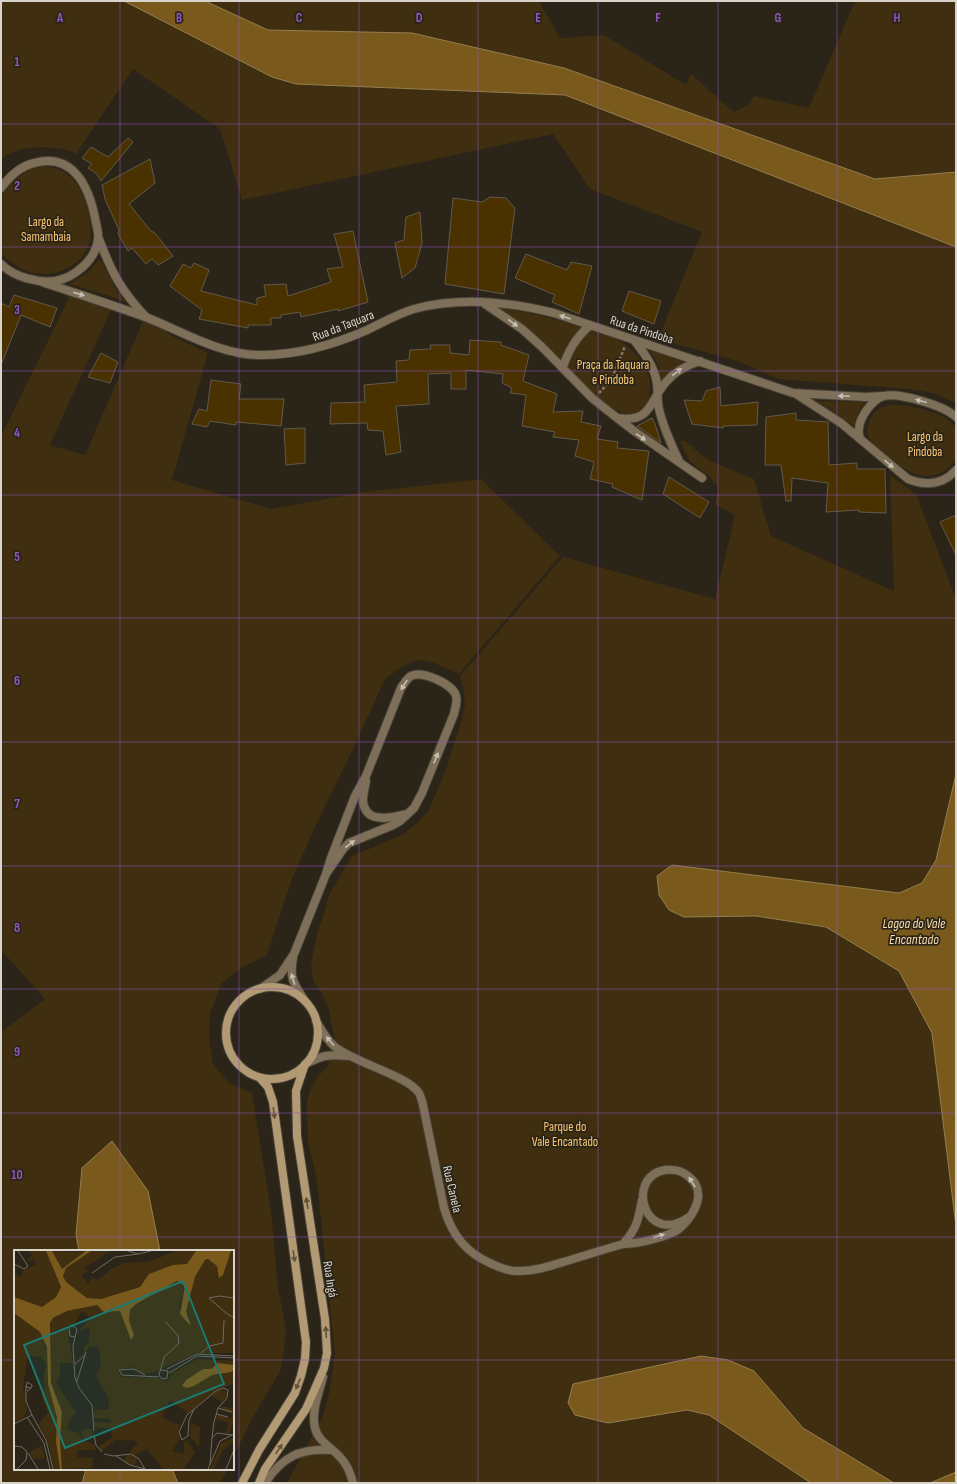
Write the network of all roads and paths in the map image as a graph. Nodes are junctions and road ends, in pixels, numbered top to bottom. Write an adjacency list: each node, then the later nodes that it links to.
1 (1, 188): 2 (street)
2 (99, 239): 6 (street); 8 (street)
3 (1, 264): 5 (street)
4 (1, 271): 5 (street)
5 (16, 275): 6 (street, Rua da Taquara)
6 (42, 282): 8 (street, Rua da Taquara, one-way to 8)
7 (480, 301): 8 (street, Rua da Taquara); 9 (street, Rua da Pindoba, one-way to 7); 12 (street, one-way to 12)
8 (148, 318)
9 (590, 325): 10 (street, Rua da Pindoba); 12 (street)
10 (631, 339): 11 (street, Rua da Pindoba); 15 (street); 16 (path)
11 (700, 361): 13 (street, Rua da Pindoba); 15 (street, one-way to 11)
12 (563, 367): 16 (street)
13 (793, 393): 14 (street, Rua da Pindoba, one-way to 13); 19 (street, Rua da Pindoba)
14 (883, 396): 17 (street, Rua da Pindoba, one-way to 14); 19 (street)
15 (656, 397): 18 (street); 20 (street)
16 (592, 398): 18 (street)
17 (956, 417)
18 (618, 418): 20 (street, one-way to 20)
19 (860, 438): 21 (street, Rua da Pindoba, one-way to 21)
20 (680, 462): 22 (street)
21 (956, 470)
22 (702, 478)
23 (366, 776): 24 (street); 24 (street, one-way to 23); 25 (street)
24 (408, 814): 25 (street, one-way to 24)
25 (326, 874): 26 (street)
26 (294, 954): 27 (street); 28 (street, one-way to 26)
27 (260, 989): 28 (street); 32 (street)
28 (305, 1001): 29 (street)
29 (316, 1021): 30 (street, Rua Canela, one-way to 29); 31 (street)
30 (348, 1056): 31 (street, Rua Canela); 35 (street, Rua Canela)
31 (306, 1063): 32 (street); 36 (street, Rua Ingá, one-way to 31)
32 (260, 1078): 38 (street, one-way to 38)
33 (642, 1198): 34 (street); 34 (street, Rua Canela, one-way to 33); 35 (street, Rua Canela)
34 (689, 1218): 35 (street, Rua Canela, one-way to 34)
35 (623, 1244)
36 (324, 1368): 37 (street); 39 (street, Rua Ingá, one-way to 36)
37 (331, 1450): 40 (street); 41 (street)
38 (242, 1483)
39 (259, 1483)
40 (265, 1483)
41 (353, 1483)

